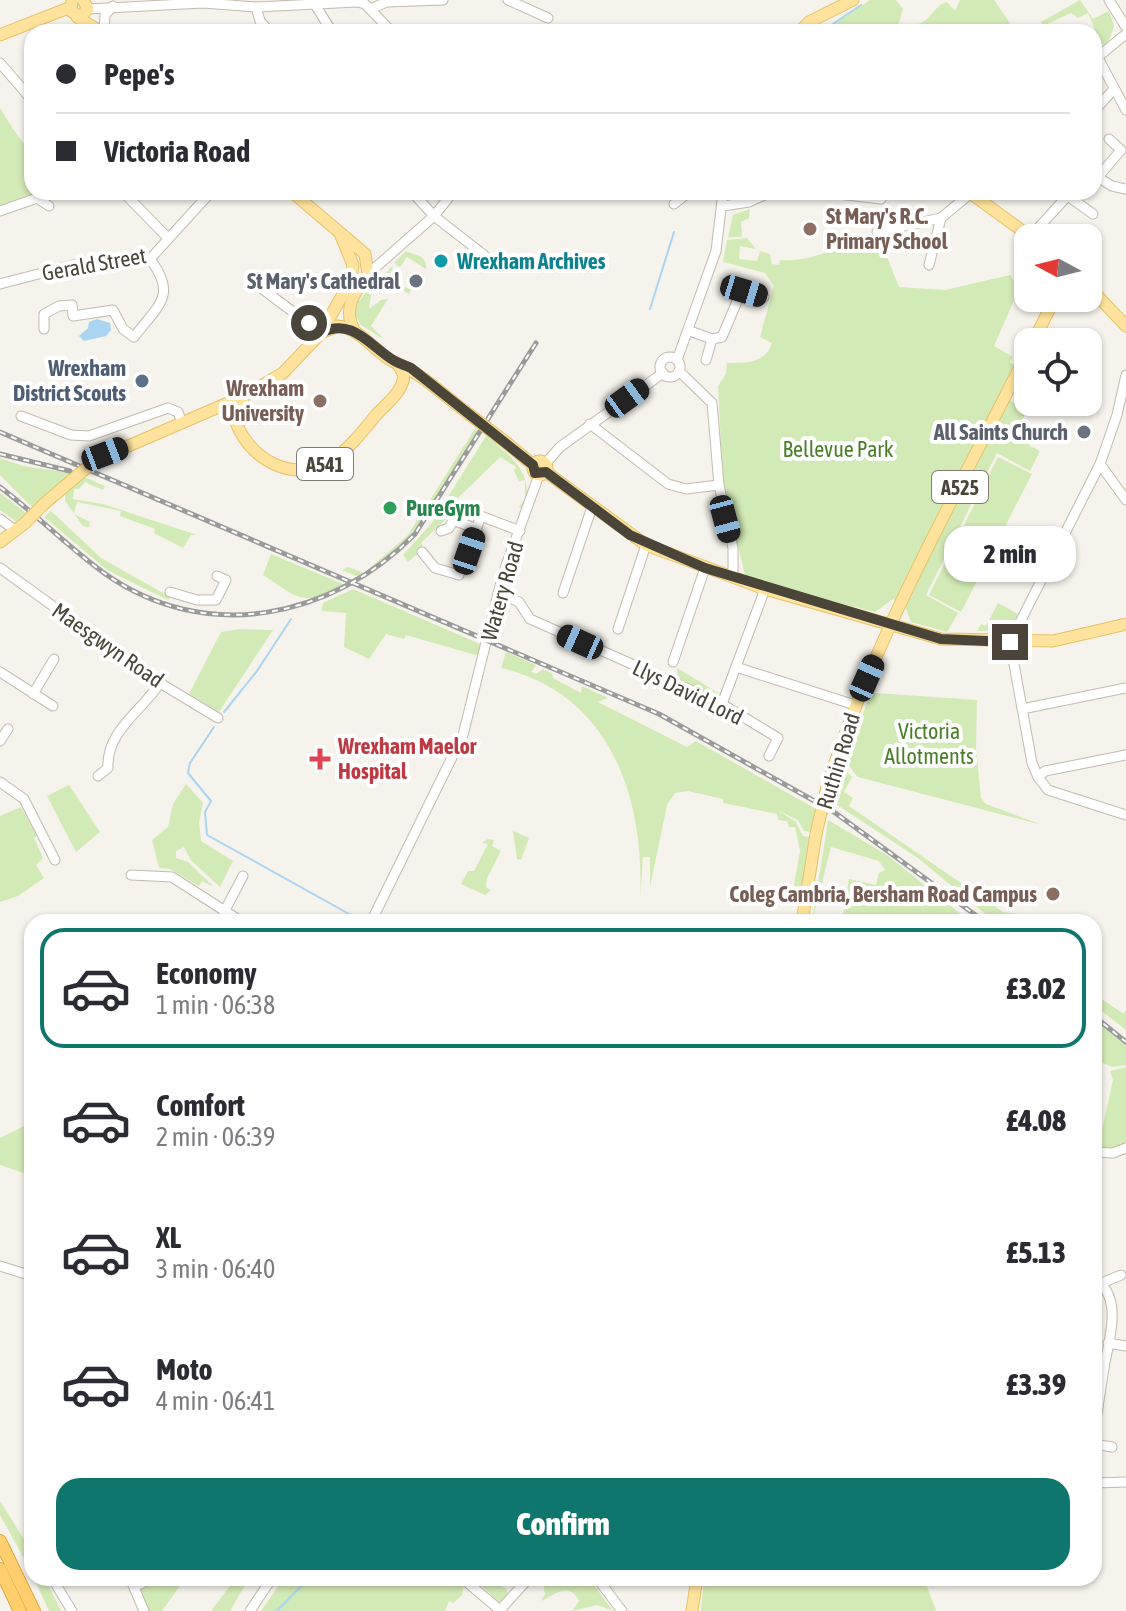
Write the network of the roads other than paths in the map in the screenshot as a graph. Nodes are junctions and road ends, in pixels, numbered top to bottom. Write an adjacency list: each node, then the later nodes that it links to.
1 (443, 0): 10 (street)
2 (508, 0): 11 (street)
3 (853, 0): 18 (main road)
4 (1109, 0): 20 (street)
5 (223, 1): 7 (street); 9 (street)
6 (79, 6): 7 (street); 12 (main road); 13 (main road)
7 (107, 6): 14 (street)
8 (316, 6): 9 (street); 10 (street); 16 (street)
9 (256, 7): 15 (street)
10 (370, 9): 17 (street)
11 (548, 18)
12 (30, 24)
13 (97, 24)
14 (104, 24)
15 (263, 24)
16 (327, 24)
17 (384, 24)
18 (807, 24)
19 (24, 26): 22 (main road)
20 (1126, 27)
21 (1126, 34): 23 (street)
22 (0, 35)
23 (1102, 54)
24 (0, 63): 27 (street)
25 (1102, 69): 26 (street)
26 (1114, 89): 28 (street); 29 (street)
27 (24, 91)
28 (1102, 100)
29 (1126, 110)
30 (1109, 139): 31 (street)
31 (1102, 170)
32 (1102, 179): 33 (street)
33 (1126, 189)
34 (31, 200): 51 (street)
35 (40, 200): 49 (street)
36 (131, 200): 59 (street)
37 (204, 200): 59 (street, Gerald Street)
38 (301, 200): 58 (main road)
39 (419, 200): 53 (street)
40 (447, 200): 53 (street)
41 (679, 200): 48 (street)
42 (723, 200): 50 (street)
43 (753, 200): 50 (street)
44 (962, 200): 54 (street)
45 (980, 200): 56 (main road)
46 (1065, 200): 55 (street)
47 (1077, 200): 52 (street)
48 (674, 204)
49 (49, 206)
50 (723, 206): 74 (street)
51 (0, 211)
52 (1093, 214)
53 (434, 216): 60 (street); 62 (street)
54 (941, 218): 57 (street); 65 (street)
55 (1043, 224)
56 (1014, 225)
57 (877, 232)
58 (341, 236): 61 (main road); 64 (main road)
59 (168, 238): 63 (street, Gerald Street)
60 (395, 250): 64 (street); 64 (street)
61 (350, 252): 64 (street); 70 (main road)
62 (484, 255)
63 (150, 259): 66 (street, Gerald Street); 77 (street)
64 (370, 264): 68 (main road)
65 (929, 265)
66 (0, 284)
67 (256, 284): 76 (street)
68 (354, 293): 70 (main road); 75 (main road)
69 (764, 297): 78 (street)
70 (342, 300): 76 (main road)
71 (1102, 301): 72 (main road)
72 (1126, 326)
73 (44, 329): 77 (street)
74 (690, 331): 78 (street); 80 (street)
75 (355, 332): 76 (main road); 82 (main road)
76 (321, 333): 89 (main road)
77 (134, 337): 79 (street)
78 (712, 339): 81 (street)
79 (143, 344)
80 (677, 360): 83 (street); 84 (street, Watery Road)
81 (706, 360)
82 (397, 363): 87 (main road); 88 (main road)
83 (679, 371): 84 (street); 98 (street)
84 (663, 373): 94 (street, Watery Road)
85 (1126, 375): 92 (street)
86 (1014, 379): 119 (main road, Ruthin Road / A525)
87 (433, 387): 88 (main road); 97 (main road, bridge)
88 (400, 389): 95 (main road, A541)
89 (244, 396): 90 (main road); 95 (main road)
90 (207, 413): 93 (main road); 95 (main road, A541)
91 (21, 416): 93 (street)
92 (1122, 417): 96 (street)
93 (182, 423): 104 (main road, bridge)
94 (590, 424): 97 (street, Watery Road); 98 (street)
95 (237, 426)
96 (1100, 464): 99 (street); 122 (street)
97 (541, 469): 100 (main road); 107 (street, Watery Road)
98 (719, 485): 113 (street)
99 (1126, 500)
100 (592, 507): 109 (main road); 118 (street)
101 (462, 509): 103 (street)
102 (0, 519): 104 (street)
103 (458, 522): 105 (street); 106 (street)
104 (20, 527): 108 (main road)
105 (477, 529): 107 (street); 110 (street)
106 (441, 531)
107 (520, 531): 117 (street, Watery Road)
108 (0, 542)
109 (646, 545): 112 (main road); 121 (street)
110 (422, 552)
111 (0, 568): 127 (street, Maesgwyn Road)
112 (705, 568): 113 (main road); 126 (street)
113 (733, 578): 115 (main road)
114 (237, 585): 116 (street)
115 (765, 589): 119 (main road); 124 (street)
116 (170, 592)
117 (498, 593): 126 (street, Llys David Lord); 148 (street, Watery Road)
118 (563, 593)
119 (892, 622): 122 (main road); 131 (main road, Ruthin Road / A525)
120 (1126, 624): 122 (main road)
121 (618, 629)
122 (1010, 642): 133 (street)
123 (54, 659): 129 (street)
124 (736, 667): 130 (street); 131 (street)
125 (0, 672): 129 (street)
126 (667, 680): 130 (street, Llys David Lord)
127 (160, 683): 134 (street, Maesgwyn Road); 139 (street)
128 (1126, 688): 133 (street)
129 (33, 694): 132 (street)
130 (722, 704): 138 (street, Llys David Lord)
131 (855, 705): 149 (main road, Ruthin Road / A525, bridge)
132 (53, 706)
133 (1022, 709): 140 (street)
134 (218, 718)
135 (8, 729): 136 (street)
136 (0, 741)
137 (1126, 755): 140 (street)
138 (769, 756)
139 (98, 776)
140 (1038, 777): 142 (street)
141 (0, 782): 143 (street)
142 (1126, 815)
143 (55, 860)
144 (131, 875): 146 (street)
145 (243, 876): 146 (street)
146 (224, 912): 147 (street)
147 (228, 914)
148 (375, 914)
149 (803, 914)
150 (1126, 1148): 151 (street)
151 (1102, 1152)
152 (0, 1266): 153 (street)
153 (24, 1274)
154 (1121, 1275): 155 (street)
155 (1102, 1280)
156 (1102, 1287): 157 (street)
157 (1108, 1343): 158 (street); 159 (street)
158 (1126, 1346)
159 (1102, 1359)
160 (1102, 1445): 161 (street)
161 (1112, 1447)
162 (1126, 1482): 163 (street)
163 (1102, 1483)
164 (0, 1541): 174 (highway)
165 (0, 1569): 173 (highway)
166 (57, 1586): 175 (street)
167 (134, 1586): 176 (street)
168 (267, 1586): 177 (street)
169 (471, 1586): 178 (street)
170 (522, 1586): 178 (street)
171 (603, 1586): 179 (street)
172 (696, 1586): 180 (main road)
173 (20, 1611)
174 (34, 1611)
175 (72, 1611)
176 (144, 1611)
177 (250, 1611)
178 (501, 1611)
179 (622, 1611)
180 (692, 1611)

